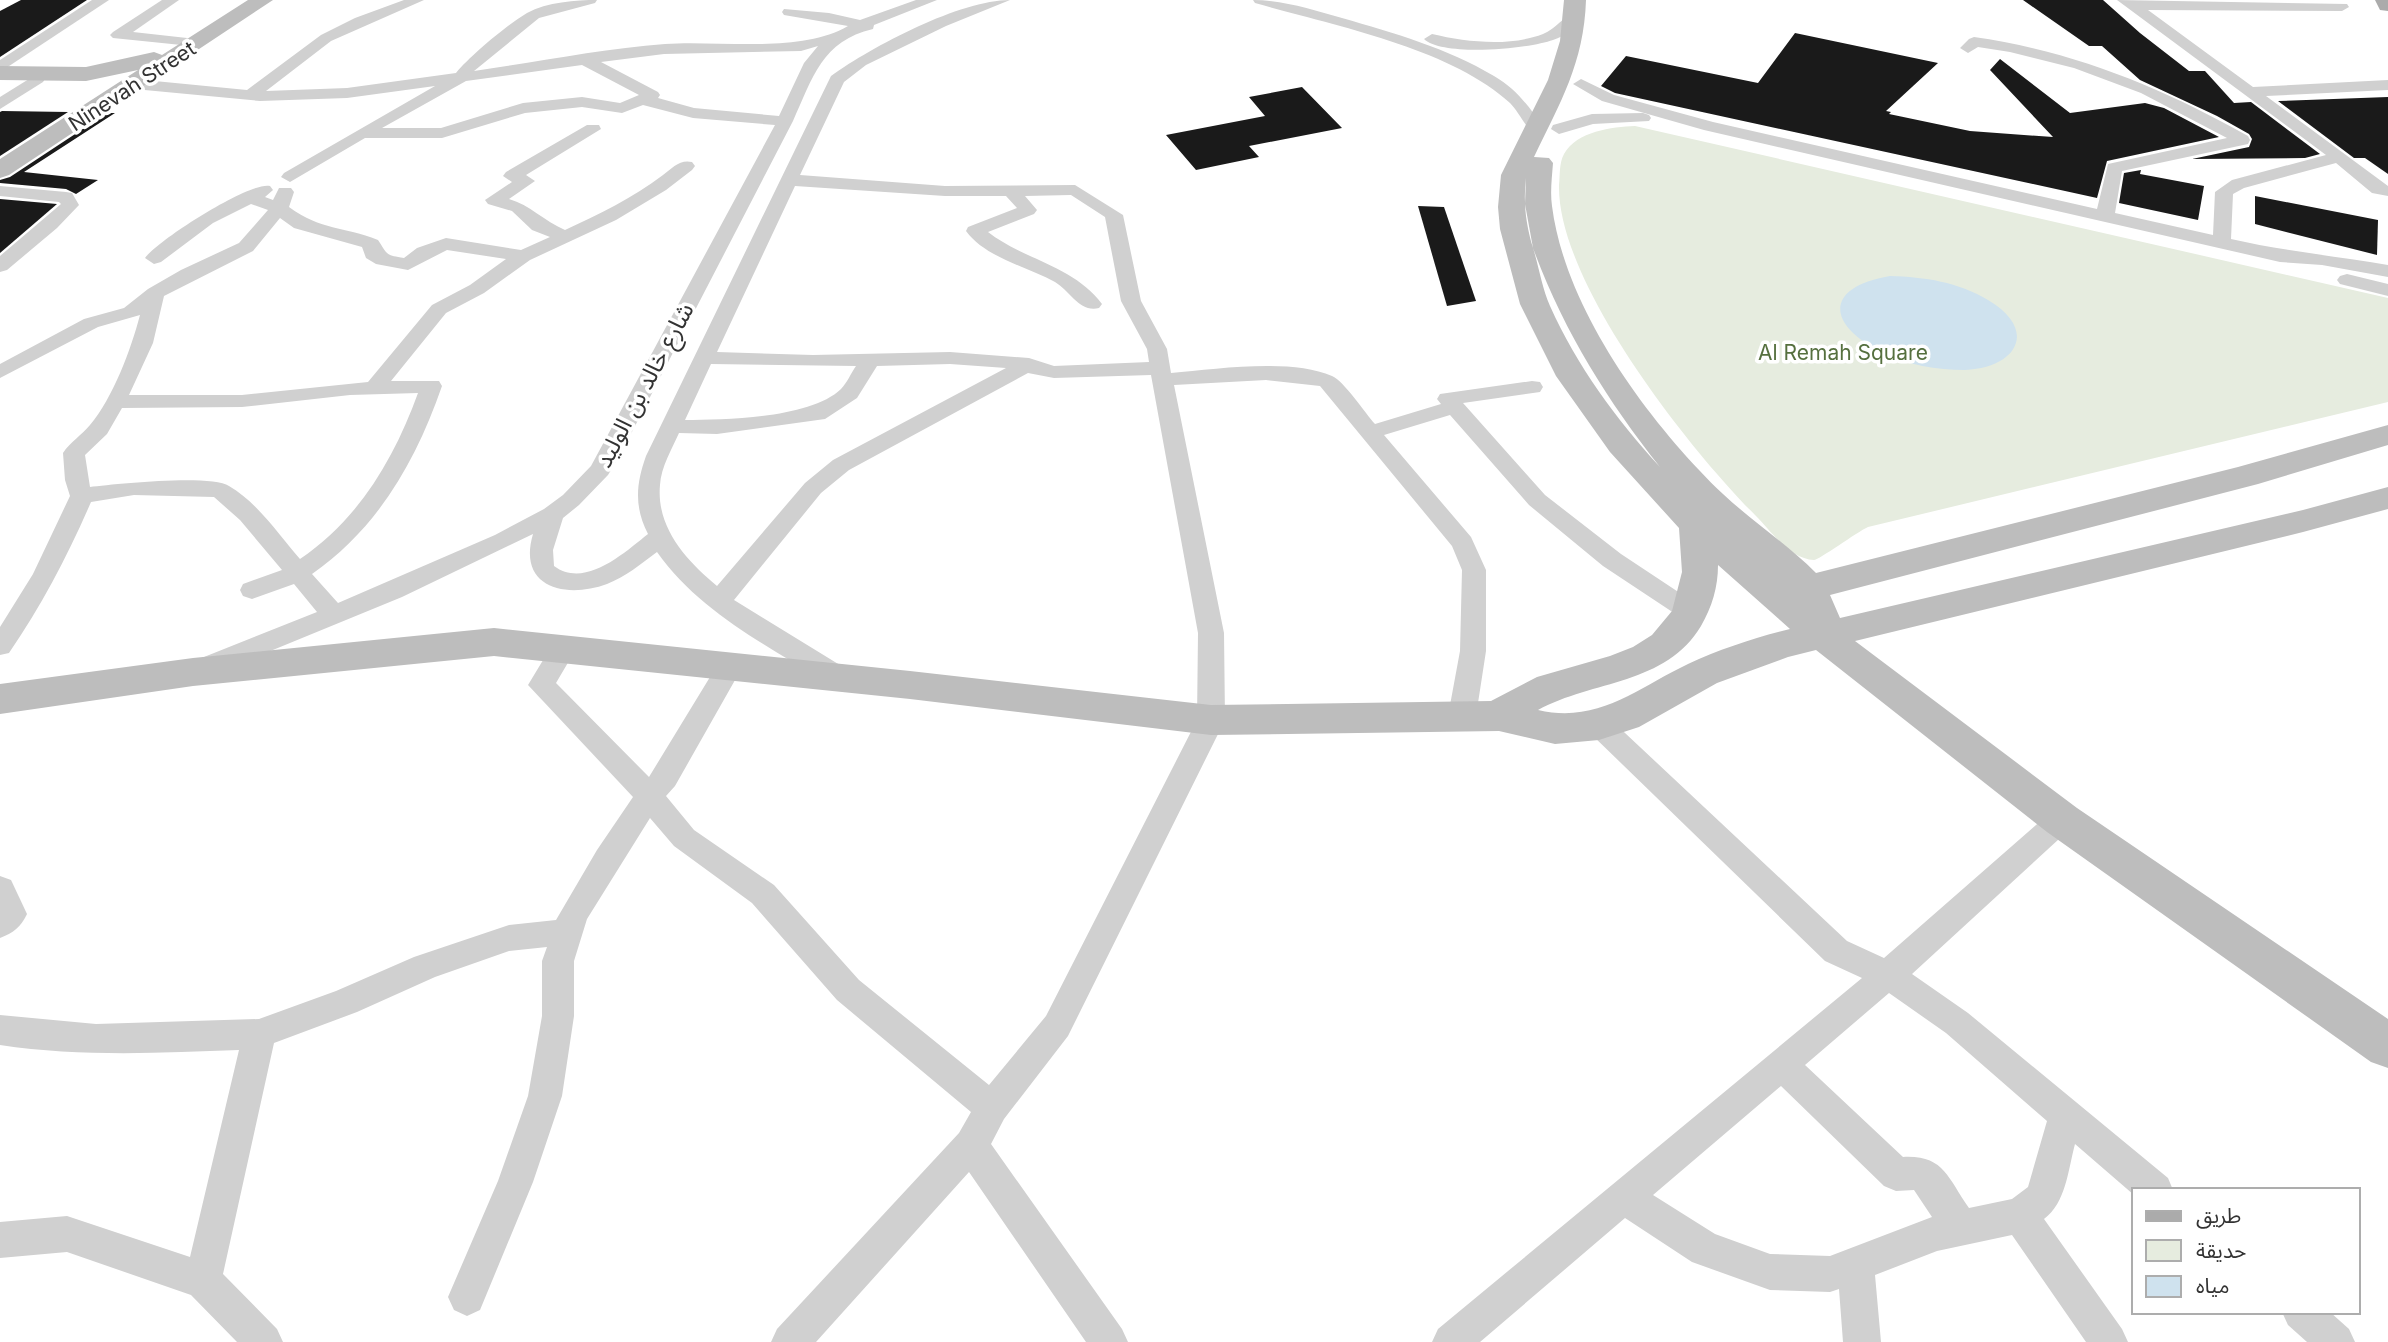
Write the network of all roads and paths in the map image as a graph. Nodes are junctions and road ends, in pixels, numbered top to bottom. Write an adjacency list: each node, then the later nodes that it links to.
1 (102, 0): 26 (street)
2 (172, 0): 22 (street)
3 (262, 0): 22 (main road, Ninevah Street)
4 (417, 0): 20 (street)
5 (590, 0): 15 (street)
6 (930, 0): 18 (street)
7 (1003, 0): 19 (street)
8 (1260, 0): 42 (street)
9 (1320, 0): 14 (street)
10 (2386, 0): 13 (main road)
11 (2127, 3): 16 (street); 34 (street)
12 (358, 4): 20 (street)
13 (2388, 5)
14 (1582, 6): 32 (main road); 42 (main road)
15 (535, 7): 29 (street)
16 (2342, 7)
17 (784, 9): 18 (street); 23 (street)
18 (862, 24): 19 (street); 21 (street)
19 (913, 36): 48 (street)
20 (326, 38): 35 (street)
21 (835, 40): 23 (street); 27 (street, شارع خالد بن الوليد)
22 (196, 44): 28 (main road); 31 (main road, Ninevah Street)
23 (801, 46): 25 (street); 27 (street)
24 (1968, 48): 54 (street)
25 (584, 60): 29 (street); 36 (street)
26 (0, 67)
27 (807, 73): 39 (street, شارع خالد بن الوليد)
28 (0, 75): 30 (main road)
29 (460, 78): 35 (street); 43 (street)
30 (37, 79): 37 (street); 38 (main road)
31 (134, 84): 35 (street); 38 (main road, Ninevah Street)
32 (1581, 84): 40 (street); 42 (main road)
33 (2388, 85): 34 (street)
34 (2250, 92): 44 (street)
35 (250, 95)
36 (641, 99): 39 (street); 43 (street)
37 (0, 104)
38 (87, 115): 46 (main road, Ninevah Street)
39 (785, 121): 79 (street, شارع خالد بن الوليد)
40 (1710, 126): 42 (street); 54 (street)
41 (593, 129): 55 (street)
42 (1545, 131): 80 (main road); 83 (main road)
43 (361, 133): 47 (street)
44 (2339, 158): 51 (street); 56 (street)
45 (686, 166): 55 (street)
46 (0, 170)
47 (290, 177): 52 (street); 53 (street)
48 (790, 180): 49 (street); 65 (street)
49 (1010, 190): 64 (street); 69 (street)
50 (0, 191): 60 (street)
51 (2388, 191)
52 (249, 197): 53 (street); 59 (street)
53 (279, 208): 57 (street); 63 (street)
54 (2105, 215): 56 (street)
55 (564, 236): 57 (street)
56 (2222, 242): 58 (street)
57 (523, 256): 71 (street)
58 (2280, 256): 61 (street); 62 (street)
59 (155, 258)
60 (0, 266)
61 (2388, 271)
62 (2388, 290)
63 (155, 293): 68 (street); 72 (street)
64 (1092, 304)
65 (705, 358): 66 (street); 74 (street)
66 (870, 360): 67 (street); 74 (street)
67 (1029, 364): 69 (street); 86 (street)
68 (0, 372)
69 (1161, 374): 75 (street); 97 (street)
70 (1532, 387): 73 (street)
71 (374, 388): 72 (street); 82 (street)
72 (115, 402): 77 (street)
73 (1454, 407): 75 (street); 87 (street)
74 (672, 426): 81 (street)
75 (1371, 432): 96 (street)
76 (2388, 435): 83 (main road)
77 (82, 496): 82 (street); 90 (street)
78 (2388, 498): 89 (main road)
79 (552, 514): 81 (street); 88 (street, شارع خالد بن الوليد)
80 (1696, 524): 85 (main road); 87 (main road)
81 (660, 537): 86 (street)
82 (296, 573): 84 (street); 88 (street)
83 (1809, 588): 85 (main road); 89 (main road)
84 (252, 590)
85 (1776, 597): 89 (main road)
86 (719, 601): 94 (street)
87 (1692, 613): 96 (main road)
88 (334, 615): 93 (street, شارع خالد بن الوليد)
89 (1822, 635): 98 (main road); 100 (main road)
90 (0, 646)
91 (564, 649): 92 (main road); 93 (main road); 99 (street)
92 (730, 666): 94 (main road); 99 (street)
93 (193, 672): 95 (main road)
94 (839, 677): 97 (main road)
95 (0, 699)
96 (1480, 716): 97 (main road); 98 (main road)
97 (1212, 720): 109 (street)
98 (1599, 724): 104 (street)
99 (649, 796): 103 (street); 109 (street)
100 (2061, 820): 104 (street); 107 (main road)
101 (0, 890): 102 (street)
102 (0, 925)
103 (568, 932): 106 (street); 119 (street)
104 (1888, 975): 108 (street); 110 (street)
105 (0, 1030): 106 (street)
106 (259, 1034): 118 (street)
107 (2388, 1046)
108 (1782, 1065): 113 (street); 115 (street)
109 (992, 1108): 111 (street)
110 (2066, 1114): 112 (street); 114 (street)
111 (971, 1144): 123 (street); 124 (street)
112 (2153, 1188)
113 (1624, 1197): 117 (street); 125 (street)
114 (2020, 1215): 115 (street); 127 (street)
115 (1961, 1228): 117 (street)
116 (0, 1240): 118 (street)
117 (1856, 1264): 126 (street)
118 (203, 1280): 122 (street)
119 (467, 1297)
120 (2303, 1314): 121 (street)
121 (2333, 1341)
122 (264, 1342)
123 (790, 1342)
124 (1109, 1342)
125 (1451, 1342)
126 (1862, 1342)
127 (2109, 1342)

